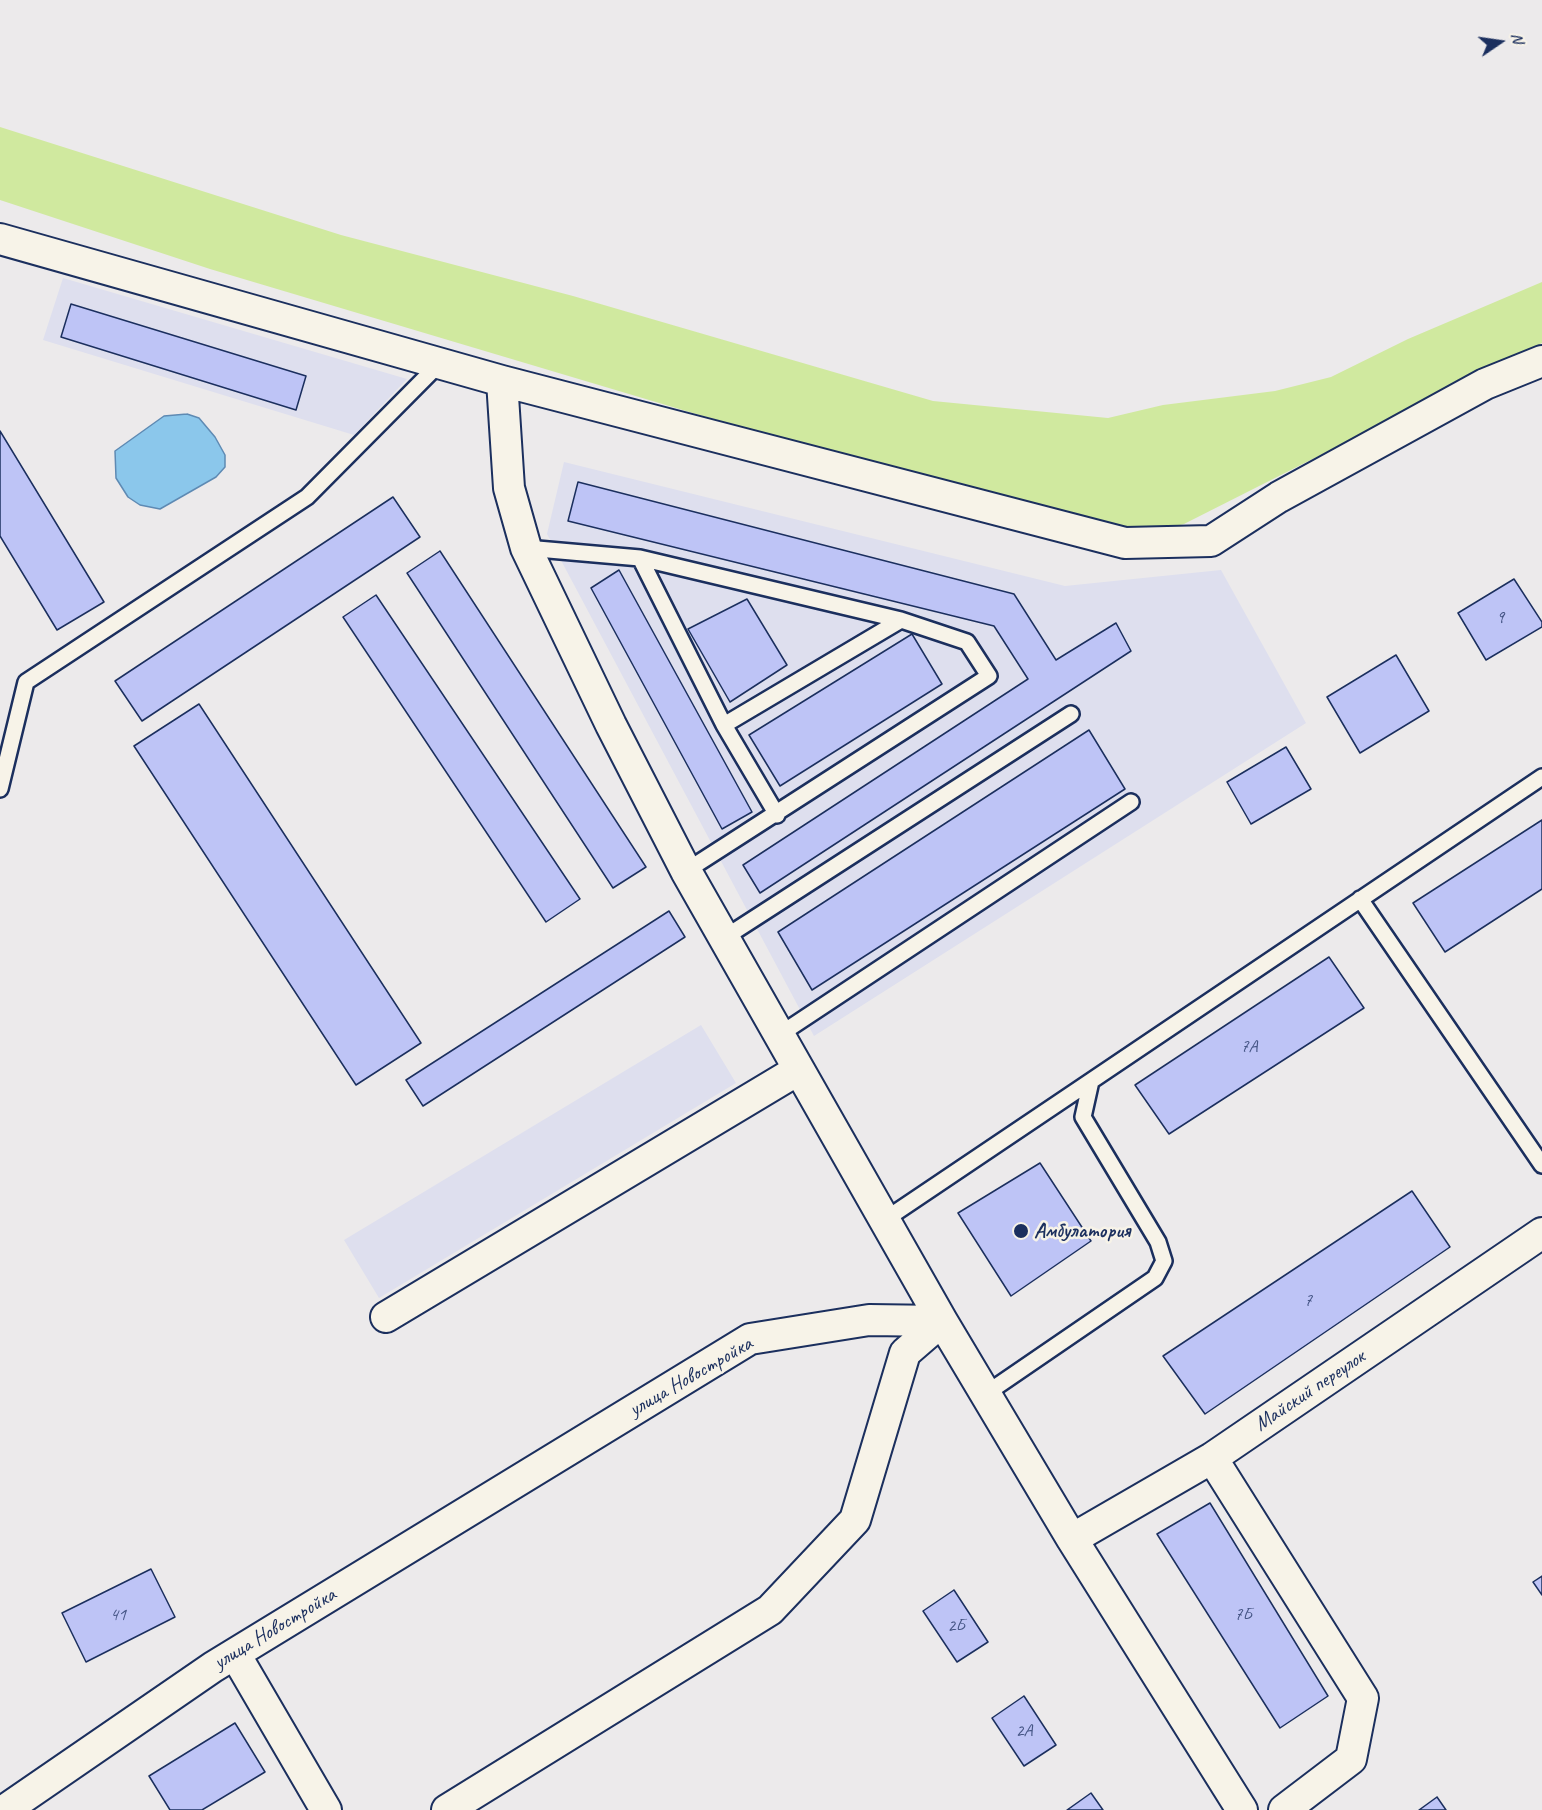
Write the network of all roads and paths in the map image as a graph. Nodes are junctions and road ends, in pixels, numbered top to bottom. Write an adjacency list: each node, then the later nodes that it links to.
1 (0, 239): 3 (street)
2 (1542, 361): 4 (street)
3 (440, 363): 4 (street); 11 (lane)
4 (502, 381): 5 (street)
5 (526, 548): 6 (lane); 14 (street)
6 (640, 558): 7 (lane); 9 (lane)
7 (901, 620): 9 (lane); 13 (lane)
8 (1071, 714): 16 (lane)
9 (724, 725): 13 (lane)
10 (1542, 777): 15 (lane)
11 (0, 789)
12 (1131, 802): 17 (lane)
13 (777, 815): 14 (lane)
14 (686, 871): 16 (street)
15 (1360, 899): 19 (lane); 20 (lane)
16 (724, 938): 17 (street)
17 (779, 1035): 18 (street)
18 (798, 1070): 21 (street); 23 (street)
19 (1091, 1081): 21 (lane); 25 (lane)
20 (1542, 1165)
21 (886, 1219): 24 (street)
22 (1542, 1233): 26 (street, Майский переулок)
23 (386, 1317)
24 (942, 1321): 25 (street); 28 (street, улица Новостройка); 31 (street)
25 (987, 1393): 27 (street)
26 (1212, 1458): 27 (street, Майский переулок); 33 (street)
27 (1072, 1539): 32 (street)
28 (236, 1654): 29 (street, улица Новостройка); 30 (street)
29 (5, 1810)
30 (326, 1810)
31 (447, 1810)
32 (1242, 1810)
33 (1284, 1810)

